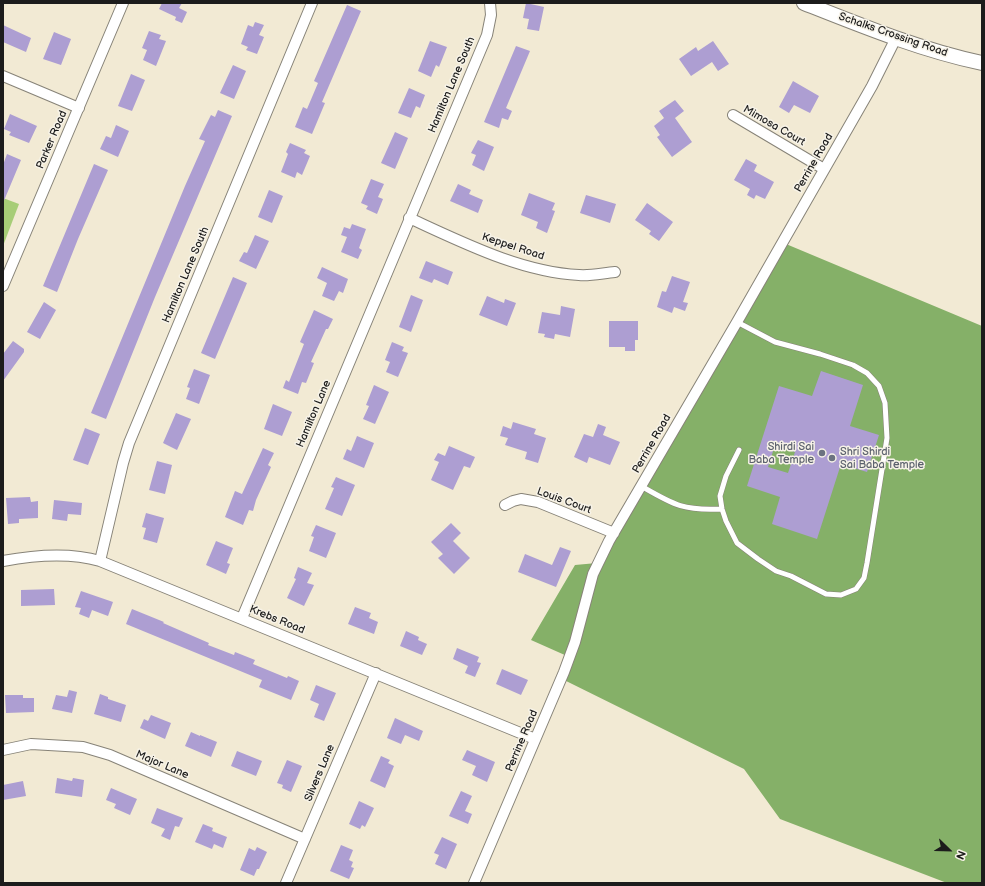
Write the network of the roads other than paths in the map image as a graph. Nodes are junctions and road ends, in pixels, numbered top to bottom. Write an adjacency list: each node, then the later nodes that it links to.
1 (123, 3): 8 (street, Parker Road)
2 (312, 3): 21 (street, Hamilton Lane South)
3 (490, 3): 11 (street, Hamilton Lane South)
4 (804, 3): 5 (street, Schalks Crossing Road)
5 (896, 38): 6 (street, Schalks Crossing Road); 10 (street, Perrine Road)
6 (982, 63)
7 (3, 76): 8 (street)
8 (79, 108): 13 (street, Parker Road)
9 (733, 115): 10 (street, Mimosa Court)
10 (824, 169): 14 (street, Perrine Road)
11 (409, 218): 12 (street, Keppel Road); 22 (street, Hamilton Lane)
12 (615, 272)
13 (3, 286)
14 (737, 322): 16 (street, Perrine Road); 18 (lane)
15 (738, 450): 18 (lane)
16 (641, 486): 18 (lane); 19 (street, Perrine Road)
17 (505, 504): 19 (street, Louis Court)
18 (722, 509)
19 (614, 533): 24 (street, Perrine Road)
20 (3, 561): 21 (street, Krebs Road)
21 (100, 561): 22 (street, Krebs Road)
22 (242, 618): 23 (street, Krebs Road)
23 (376, 673): 24 (street, Krebs Road); 26 (street, Silvers Lane)
24 (535, 739): 28 (street, Perrine Road)
25 (3, 750): 26 (street, Major Lane)
26 (305, 840): 27 (street, Silvers Lane)
27 (286, 883)
28 (474, 883)

